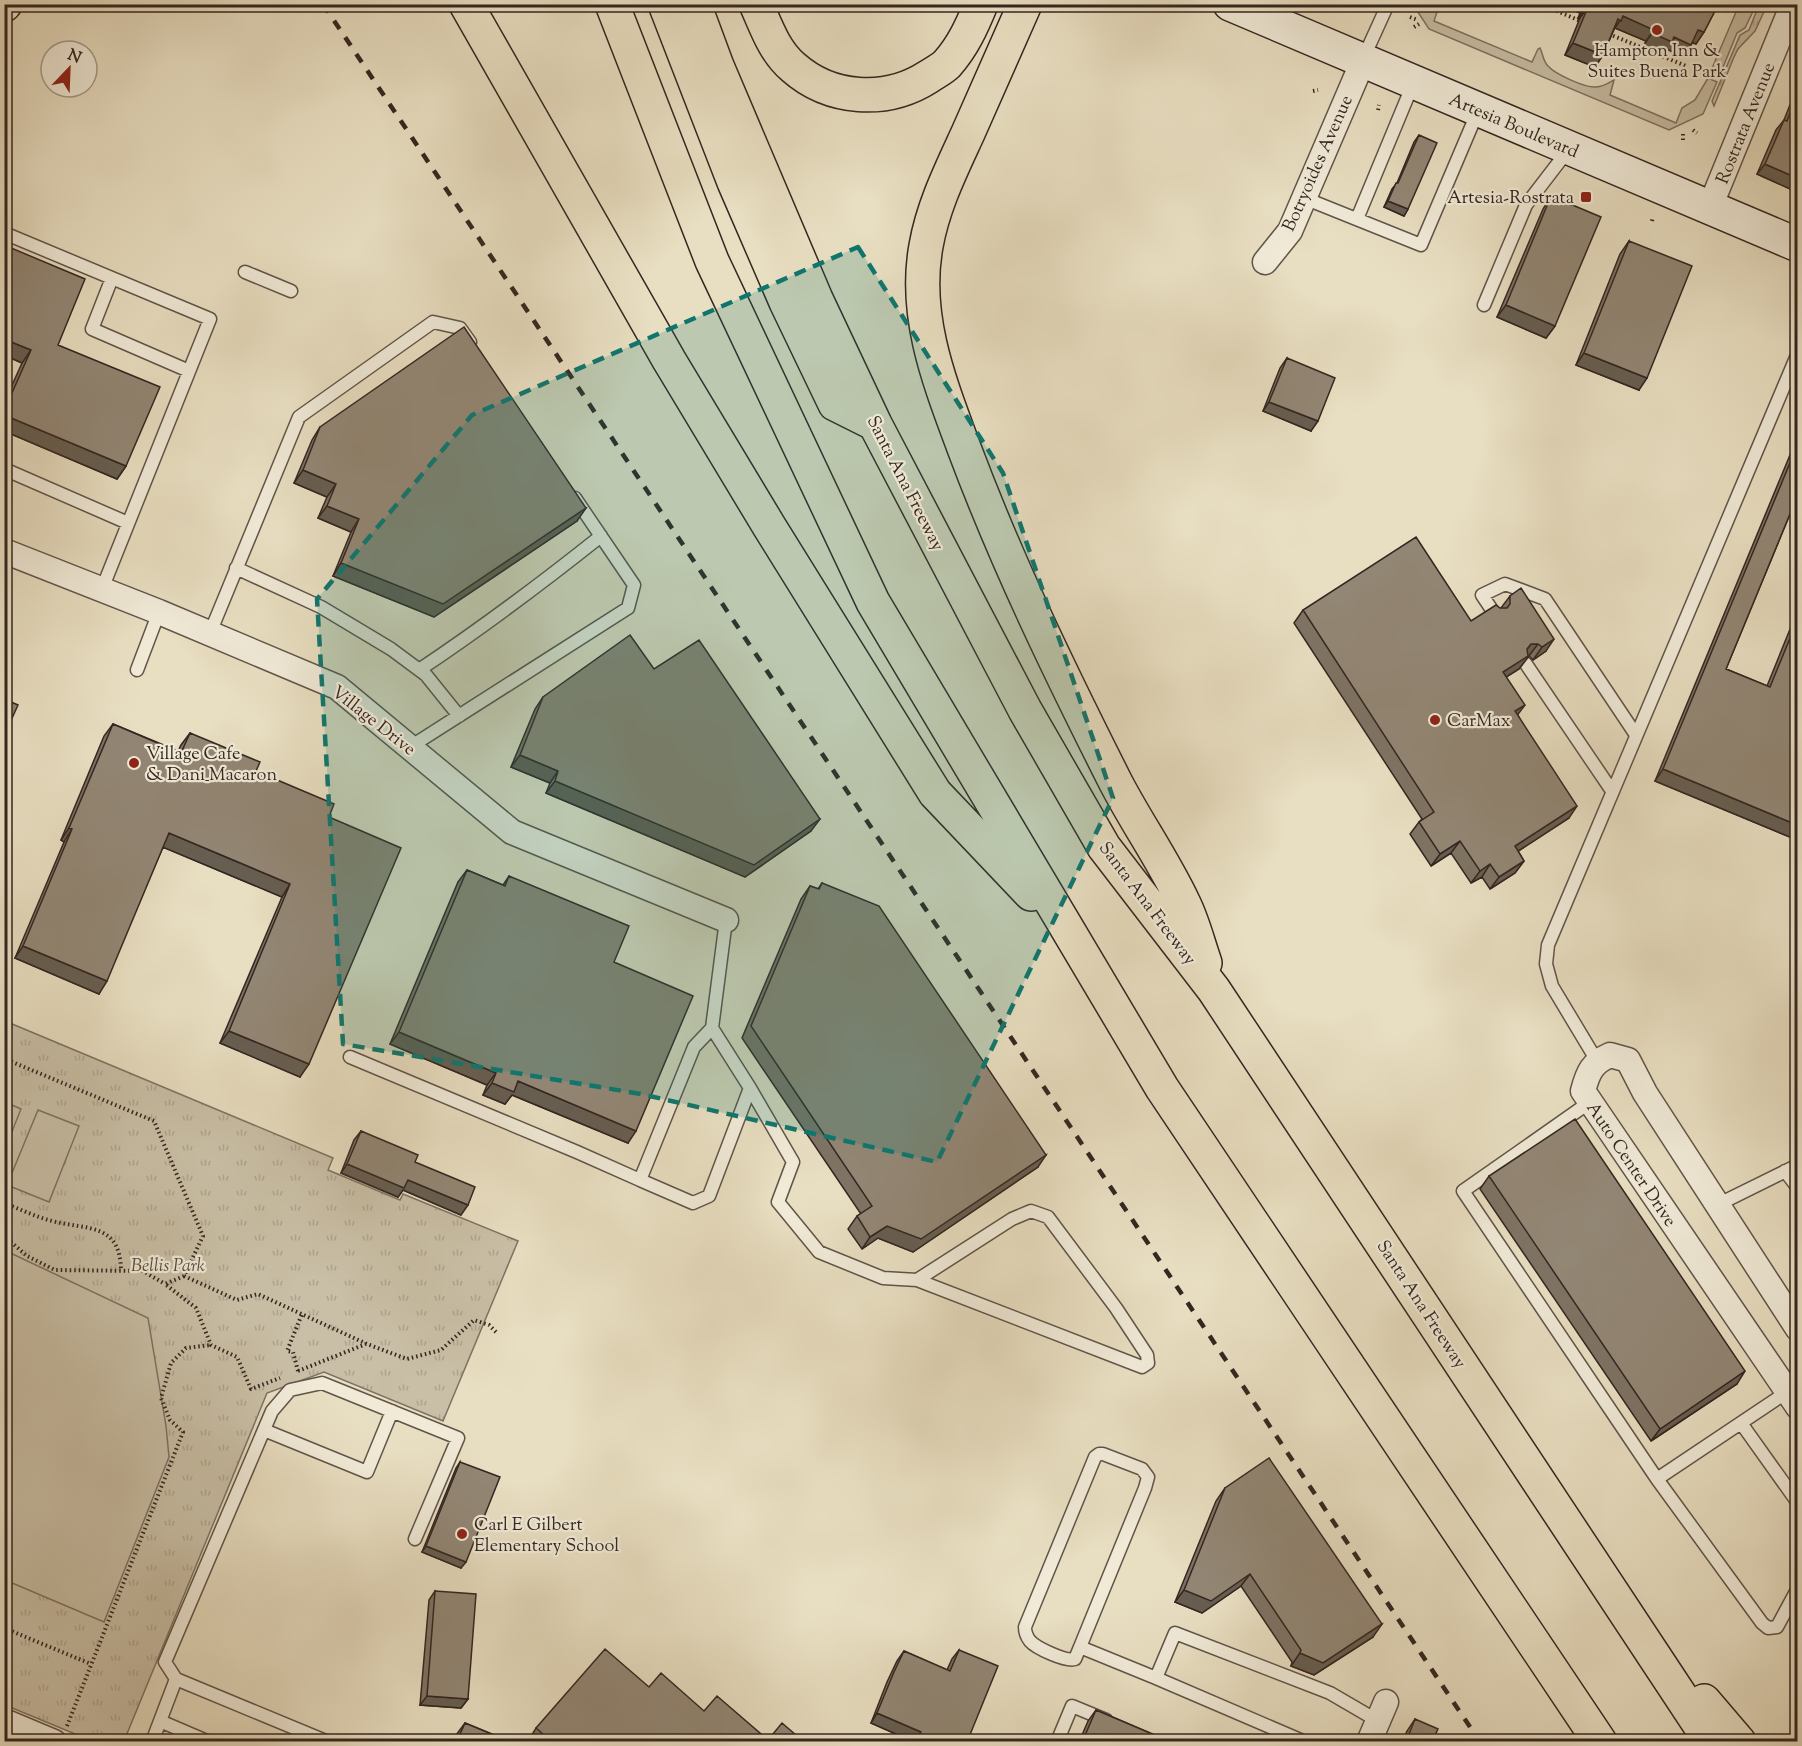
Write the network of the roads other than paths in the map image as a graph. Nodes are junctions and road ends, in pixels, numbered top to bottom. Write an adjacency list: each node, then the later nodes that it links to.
1 (466, 4): 47 (highway)
2 (612, 4): 47 (highway)
3 (665, 4): 28 (highway)
4 (694, 4): 28 (highway, Santa Ana Freeway)
5 (756, 4): 6 (highway)
6 (981, 4)
7 (1025, 4): 48 (highway)
8 (1230, 4): 11 (main road, Artesia Boulevard)
9 (1388, 4): 11 (lane)
10 (1793, 4): 16 (street, Rostrata Avenue)
11 (1363, 60): 12 (main road, Artesia Boulevard); 15 (street, Botryoides Avenue)
12 (1414, 82): 13 (main road, Artesia Boulevard); 17 (lane)
13 (1478, 110): 14 (main road, Artesia Boulevard); 17 (lane)
14 (1569, 148): 16 (main road, Artesia Boulevard); 24 (lane)
15 (1304, 198): 17 (lane); 20 (street, Botryoides Avenue)
16 (1710, 207): 19 (main road, Artesia Boulevard)
17 (1357, 219)
18 (4, 233): 22 (lane)
19 (1797, 245)
20 (1265, 262)
21 (245, 272): 23 (lane)
22 (112, 278): 27 (lane); 27 (lane)
23 (291, 291)
24 (1484, 305)
25 (474, 348): 34 (lane)
26 (1797, 353): 43 (lane)
27 (189, 370): 31 (lane)
28 (876, 424): 48 (highway, Santa Ana Freeway)
29 (4, 469): 31 (lane)
30 (568, 486): 32 (lane)
31 (128, 523): 35 (lane)
32 (601, 536): 41 (lane); 42 (lane)
33 (4, 551): 35 (street, Village Drive)
34 (236, 568): 38 (lane); 41 (lane)
35 (102, 589): 36 (street, Village Drive)
36 (159, 612): 38 (street, Village Drive); 40 (lane)
37 (1494, 613): 43 (lane)
38 (210, 633): 44 (street, Village Drive)
39 (1526, 664): 45 (lane)
40 (137, 670)
41 (419, 670): 42 (lane)
42 (459, 716): 44 (lane)
43 (1636, 735): 45 (lane)
44 (410, 747): 46 (street, Village Drive)
45 (1612, 791): 51 (lane)
46 (726, 920): 49 (lane)
47 (1070, 934): 83 (highway)
48 (1215, 990): 69 (highway, Santa Ana Freeway)
49 (712, 1028): 52 (lane); 56 (lane)
50 (350, 1057): 56 (lane)
51 (1597, 1061): 53 (street, Auto Center Drive); 58 (street)
52 (750, 1088): 56 (lane); 59 (lane)
53 (1590, 1102): 61 (street, Auto Center Drive); 65 (lane)
54 (1797, 1166): 55 (lane)
55 (1785, 1171): 57 (lane); 58 (lane)
56 (640, 1180)
57 (1797, 1188)
58 (1717, 1204): 60 (street)
59 (917, 1280): 59 (lane)
60 (1797, 1329)
61 (1792, 1400): 63 (lane)
62 (392, 1412): 64 (lane); 64 (lane); 67 (lane)
63 (1741, 1423): 65 (lane); 66 (lane)
64 (264, 1430): 72 (lane)
65 (1657, 1479): 68 (lane)
66 (1797, 1503)
67 (415, 1539)
68 (1797, 1588)
69 (1620, 1604): 84 (highway, Santa Ana Freeway); 85 (highway)
70 (1080, 1647): 70 (lane); 71 (lane)
71 (1156, 1678): 75 (lane); 82 (lane)
72 (176, 1679): 74 (lane); 80 (lane)
73 (4, 1721): 77 (street)
74 (160, 1721): 78 (lane); 79 (lane)
75 (1378, 1722)
76 (1116, 1724): 81 (lane)
77 (45, 1736)
78 (152, 1742)
79 (209, 1742)
80 (328, 1742)
81 (1057, 1742)
82 (1305, 1742)
83 (1600, 1742)
84 (1711, 1742)
85 (1738, 1742)

